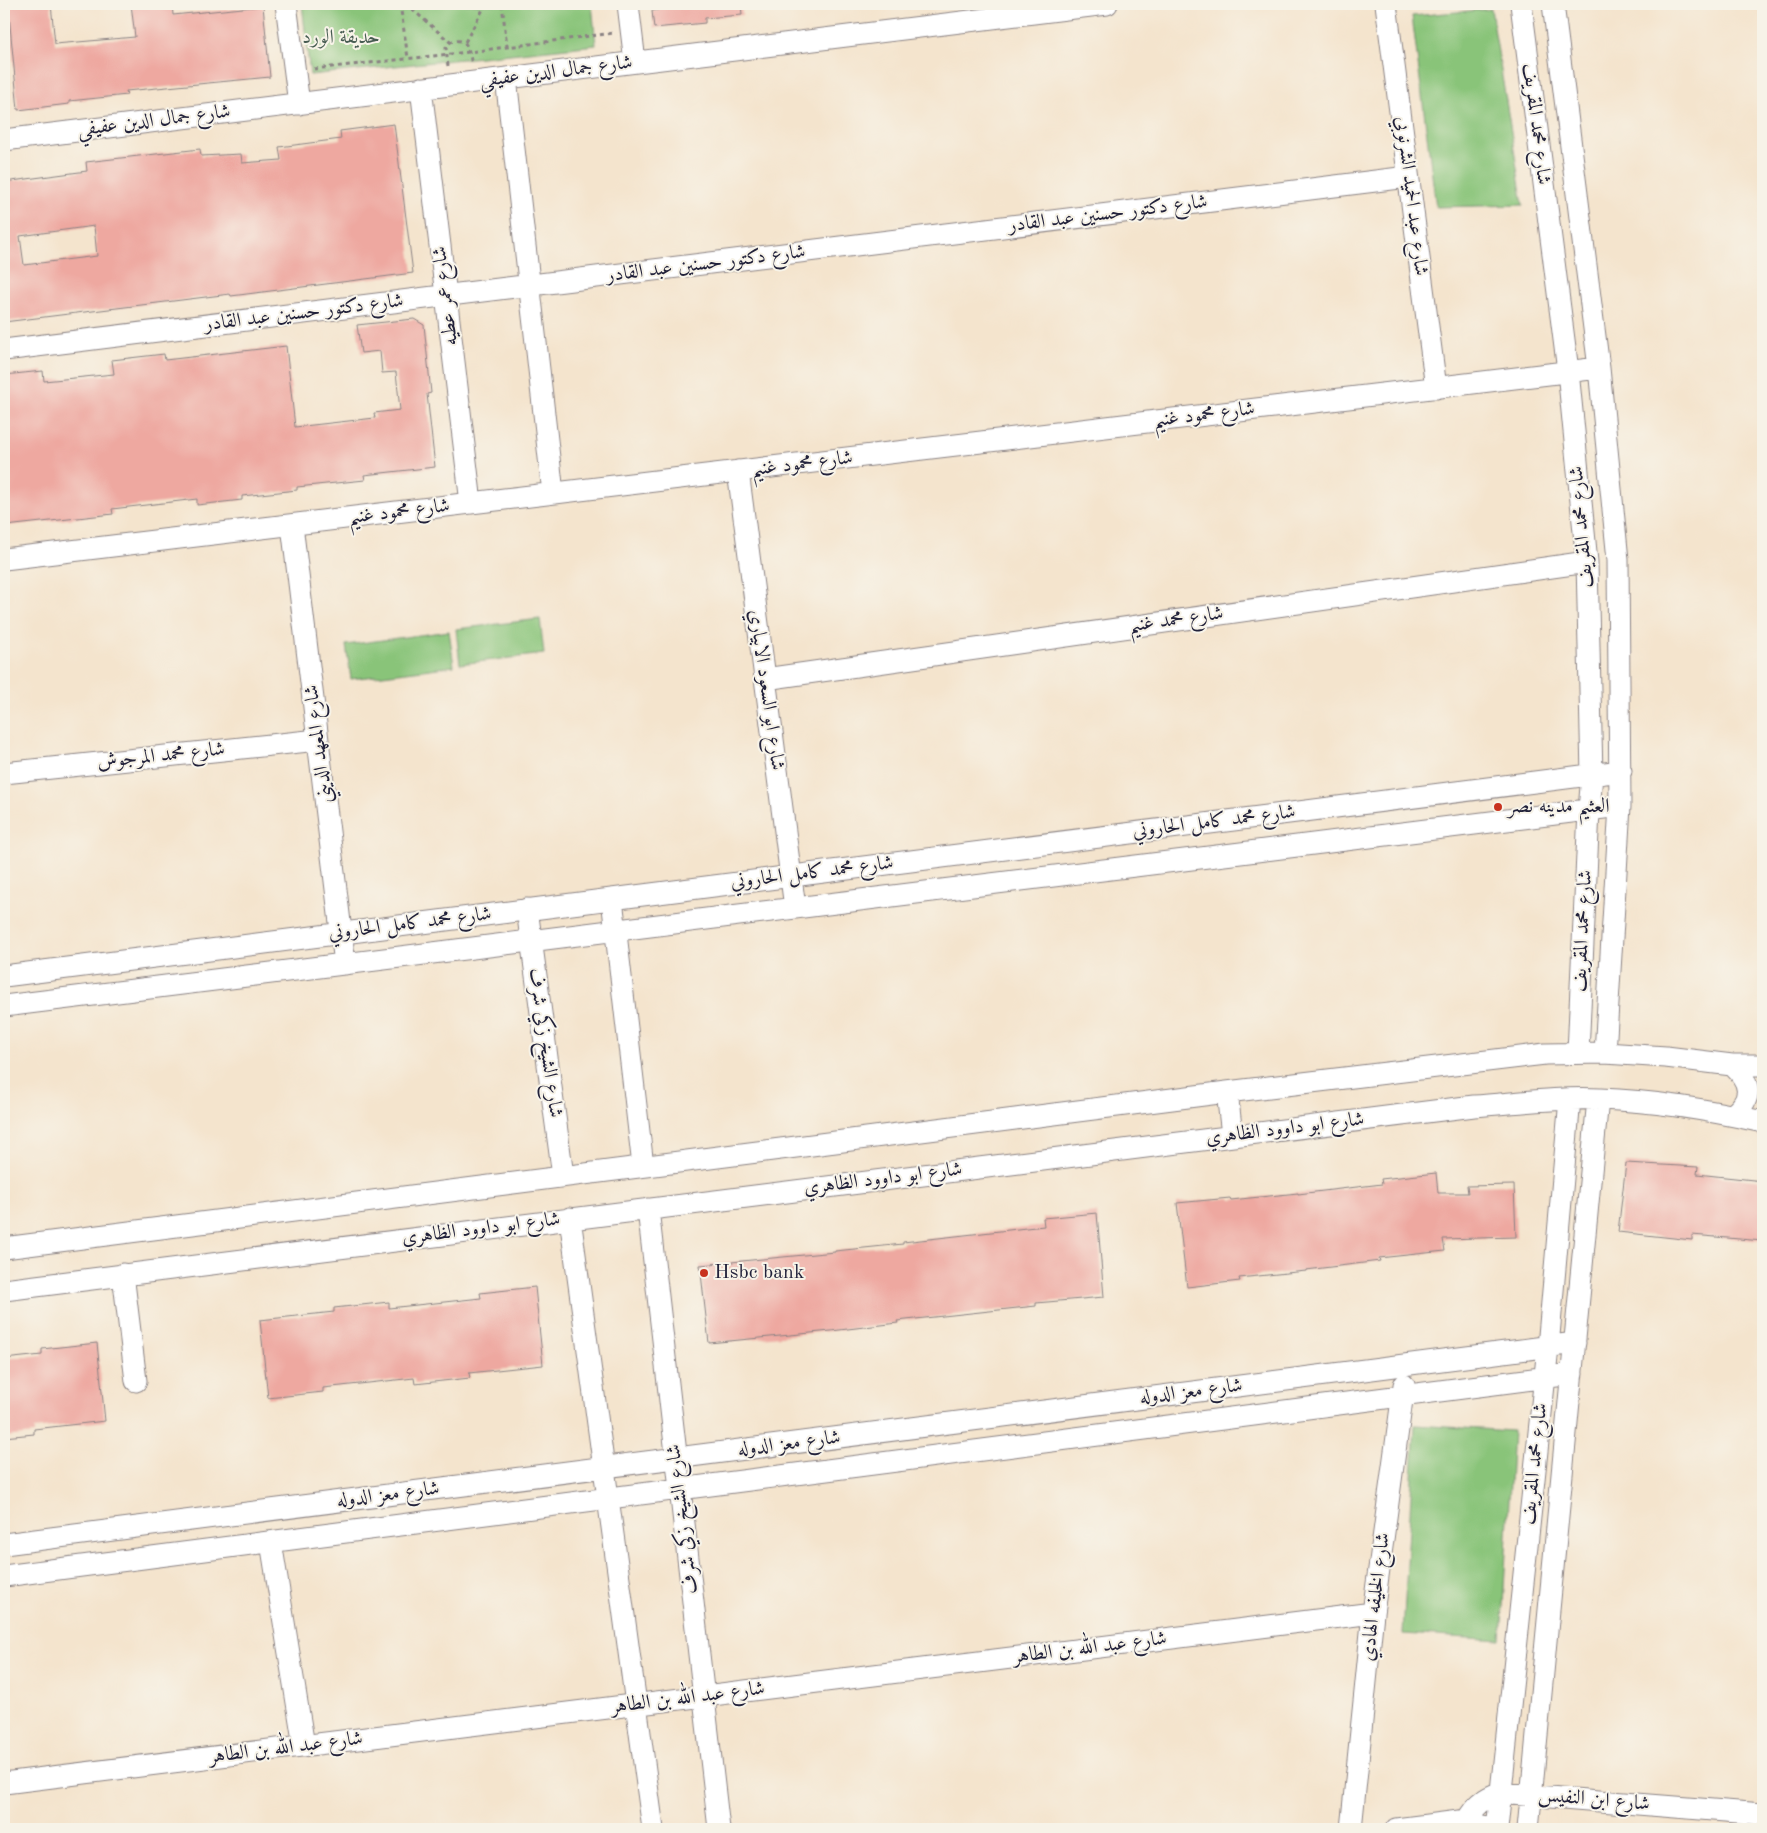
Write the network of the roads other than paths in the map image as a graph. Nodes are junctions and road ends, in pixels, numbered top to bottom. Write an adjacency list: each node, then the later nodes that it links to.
1 (286, 4): 10 (street)
2 (628, 4): 7 (street)
3 (1107, 4): 7 (street, شارع جمال الدين عفيفي)
4 (1386, 4): 12 (street, شارع عبد الحميد الشرنوبي)
5 (1520, 4): 17 (street, شارع محمد المقريف)
6 (1553, 4): 16 (street, شارع محمد المقريف)
7 (635, 62): 8 (street, شارع جمال الدين عفيفي)
8 (506, 78): 9 (street, شارع جمال الدين عفيفي); 13 (street)
9 (421, 88): 10 (street, شارع جمال الدين عفيفي); 14 (street, شارع عمر عطيه)
10 (299, 104): 11 (street, شارع جمال الدين عفيفي)
11 (4, 140)
12 (1408, 177): 13 (street, شارع دكتور حسنين عبد القادر); 18 (street, شارع عبد الحميد الشرنوبي)
13 (530, 285): 14 (street, شارع دكتور حسنين عبد القادر); 20 (street)
14 (446, 296): 15 (street, شارع دكتور حسنين عبد القادر); 21 (street, شارع عمر عطيه)
15 (4, 350)
16 (1600, 368): 17 (street, شارع محمود غنيم); 27 (street, شارع محمد المقريف)
17 (1568, 372): 18 (street, شارع محمود غنيم); 24 (street, شارع محمد المقريف)
18 (1436, 388): 19 (street, شارع محمود غنيم)
19 (738, 471): 20 (street, شارع محمود غنيم); 25 (street, شارع ابو السعود الابياري)
20 (554, 493): 21 (street, شارع محمود غنيم)
21 (471, 503): 22 (street, شارع محمود غنيم)
22 (292, 525): 23 (street, شارع محمود غنيم); 26 (street, شارع المعهد الديني)
23 (4, 559)
24 (1587, 562): 25 (street, شارع محمد غنيم); 29 (street, شارع محمد المقريف)
25 (765, 679): 32 (street, شارع ابو السعود الابياري)
26 (318, 740): 28 (street, شارع محمد المرجوش); 37 (street, شارع المعهد الديني)
27 (1621, 771): 29 (street, شارع محمد كامل الحاروني); 30 (street, شارع محمد المقريف)
28 (4, 773)
29 (1592, 775): 31 (street, شارع محمد المقريف); 32 (street, شارع محمد كامل الحاروني)
30 (1620, 806): 31 (street, شارع محمد كامل الحاروني); 43 (street, شارع محمد المقريف)
31 (1589, 810): 34 (street, شارع محمد كامل الحاروني); 42 (street, شارع محمد المقريف)
32 (791, 876): 33 (street, شارع محمد كامل الحاروني); 34 (street, شارع ابو السعود الابياري)
33 (612, 899): 35 (street, شارع محمد كامل الحاروني); 36 (street)
34 (795, 908): 36 (street, شارع محمد كامل الحاروني)
35 (527, 909): 37 (street, شارع محمد كامل الحاروني); 38 (street, شارع الشيخ زكي شرف)
36 (616, 930): 38 (street, شارع محمد كامل الحاروني); 52 (street)
37 (341, 933): 39 (street, شارع المعهد الديني); 40 (street, شارع محمد كامل الحاروني)
38 (531, 941): 39 (street, شارع محمد كامل الحاروني); 53 (street, شارع الشيخ زكي شرف)
39 (345, 964): 41 (street, شارع محمد كامل الحاروني)
40 (4, 976)
41 (4, 1006)
42 (1578, 1052): 43 (street, شارع ابو داوود الظاهري); 46 (street, شارع ابو داوود الظاهري)
43 (1605, 1052): 45 (street, شارع ابو داوود الظاهري)
44 (1763, 1065): 45 (street, شارع ابو داوود الظاهري)
45 (1732, 1066): 49 (street)
46 (1227, 1092): 51 (street); 52 (street, شارع ابو داوود الظاهري)
47 (1570, 1099): 48 (street, شارع ابو داوود الظاهري); 51 (street, شارع ابو داوود الظاهري); 60 (street, شارع محمد المقريف)
48 (1598, 1099): 49 (street, شارع ابو داوود الظاهري); 59 (street, شارع محمد المقريف)
49 (1732, 1115): 50 (street, شارع ابو داوود الظاهري)
50 (1763, 1122)
51 (1232, 1135): 54 (street, شارع ابو داوود الظاهري)
52 (643, 1166): 53 (street, شارع ابو داوود الظاهري)
53 (563, 1176): 56 (street, شارع ابو داوود الظاهري)
54 (648, 1209): 55 (street, شارع ابو داوود الظاهري); 66 (street, شارع الشيخ زكي شرف)
55 (570, 1218): 57 (street, شارع ابو داوود الظاهري); 67 (street)
56 (4, 1248)
57 (123, 1274): 58 (street, شارع ابو داوود الظاهري); 64 (street)
58 (4, 1290)
59 (1575, 1343): 60 (street, شارع معز الدوله); 62 (street, شارع محمد المقريف)
60 (1548, 1347): 61 (street, شارع معز الدوله); 63 (street, شارع محمد المقريف)
61 (1407, 1365): 65 (street, شارع الخليفه الهادي); 66 (street, شارع معز الدوله)
62 (1572, 1374): 63 (street, شارع معز الدوله); 79 (street, شارع محمد المقريف)
63 (1544, 1378): 65 (street, شارع معز الدوله); 78 (street, شارع محمد المقريف)
64 (136, 1381)
65 (1401, 1396): 68 (street, شارع معز الدوله); 73 (street, شارع الخليفه الهادي)
66 (676, 1458): 67 (street, شارع معز الدوله); 68 (street, شارع الشيخ زكي شرف)
67 (603, 1467): 69 (street); 71 (street, شارع معز الدوله)
68 (680, 1489): 69 (street, شارع معز الدوله); 74 (street, شارع الشيخ زكي شرف)
69 (608, 1498): 70 (street, شارع معز الدوله); 75 (street)
70 (271, 1542): 72 (street, شارع معز الدوله); 76 (street)
71 (4, 1544)
72 (4, 1576)
73 (1372, 1613): 74 (street, شارع عبد الله بن الطاهر); 84 (street, شارع الخليفه الهادي)
74 (704, 1696): 75 (street, شارع عبد الله بن الطاهر); 83 (street, شارع الشيخ زكي شرف)
75 (636, 1705): 76 (street, شارع عبد الله بن الطاهر); 82 (street)
76 (304, 1746): 77 (street, شارع عبد الله بن الطاهر)
77 (4, 1783)
78 (1499, 1793): 79 (street, شارع ابن النفيس); 81 (street); 86 (street, شارع محمد المقريف)
79 (1531, 1795): 80 (street, شارع ابن النفيس); 87 (street, شارع محمد المقريف)
80 (1763, 1814)
81 (1467, 1820): 85 (street); 86 (street)
82 (653, 1829)
83 (719, 1829)
84 (1352, 1829)
85 (1396, 1829)
86 (1496, 1829)
87 (1528, 1829)

